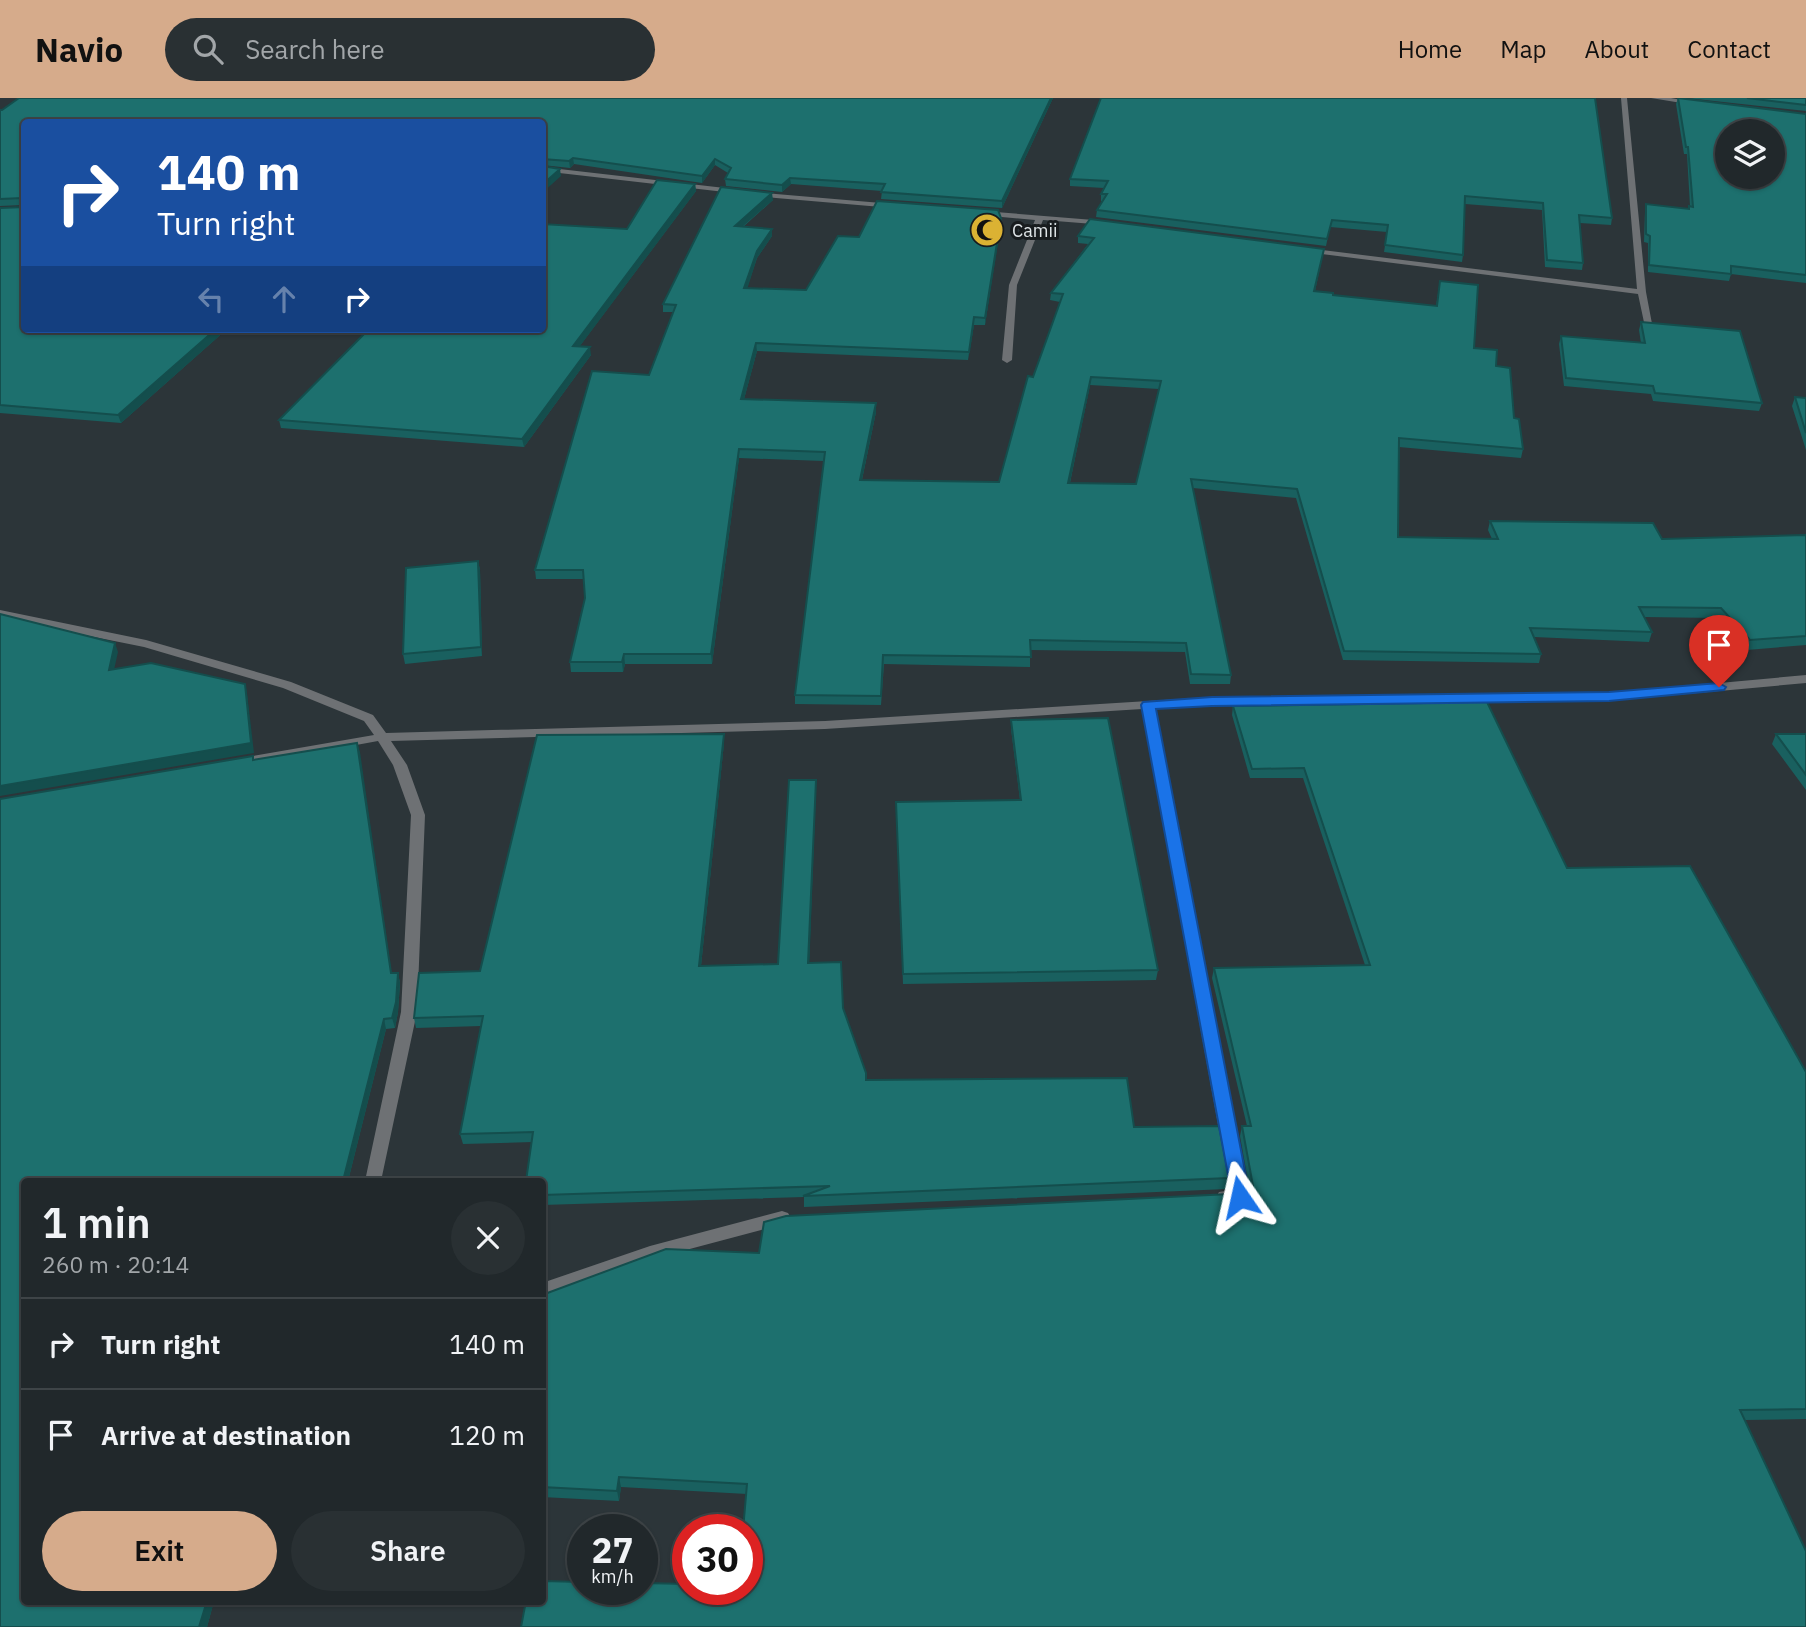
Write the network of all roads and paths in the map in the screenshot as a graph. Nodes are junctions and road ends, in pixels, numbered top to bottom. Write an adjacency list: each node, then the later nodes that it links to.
1 (1624, 98): 10 (street)
2 (1654, 98): 3 (street)
3 (1708, 104)
4 (546, 169): 5 (street)
5 (897, 206)
6 (976, 212): 7 (street)
7 (1041, 217): 8 (street); 12 (street)
8 (1110, 223)
9 (1300, 249): 10 (street)
10 (1642, 292): 11 (street)
11 (1650, 327)
12 (1007, 360)
13 (0, 614): 16 (street)
14 (1806, 679): 15 (street)
15 (1148, 705): 16 (street); 19 (street)
16 (382, 737): 17 (street); 18 (street)
17 (219, 766)
18 (374, 1178)
19 (1212, 1198)
20 (799, 1217): 21 (street)
21 (546, 1290)

